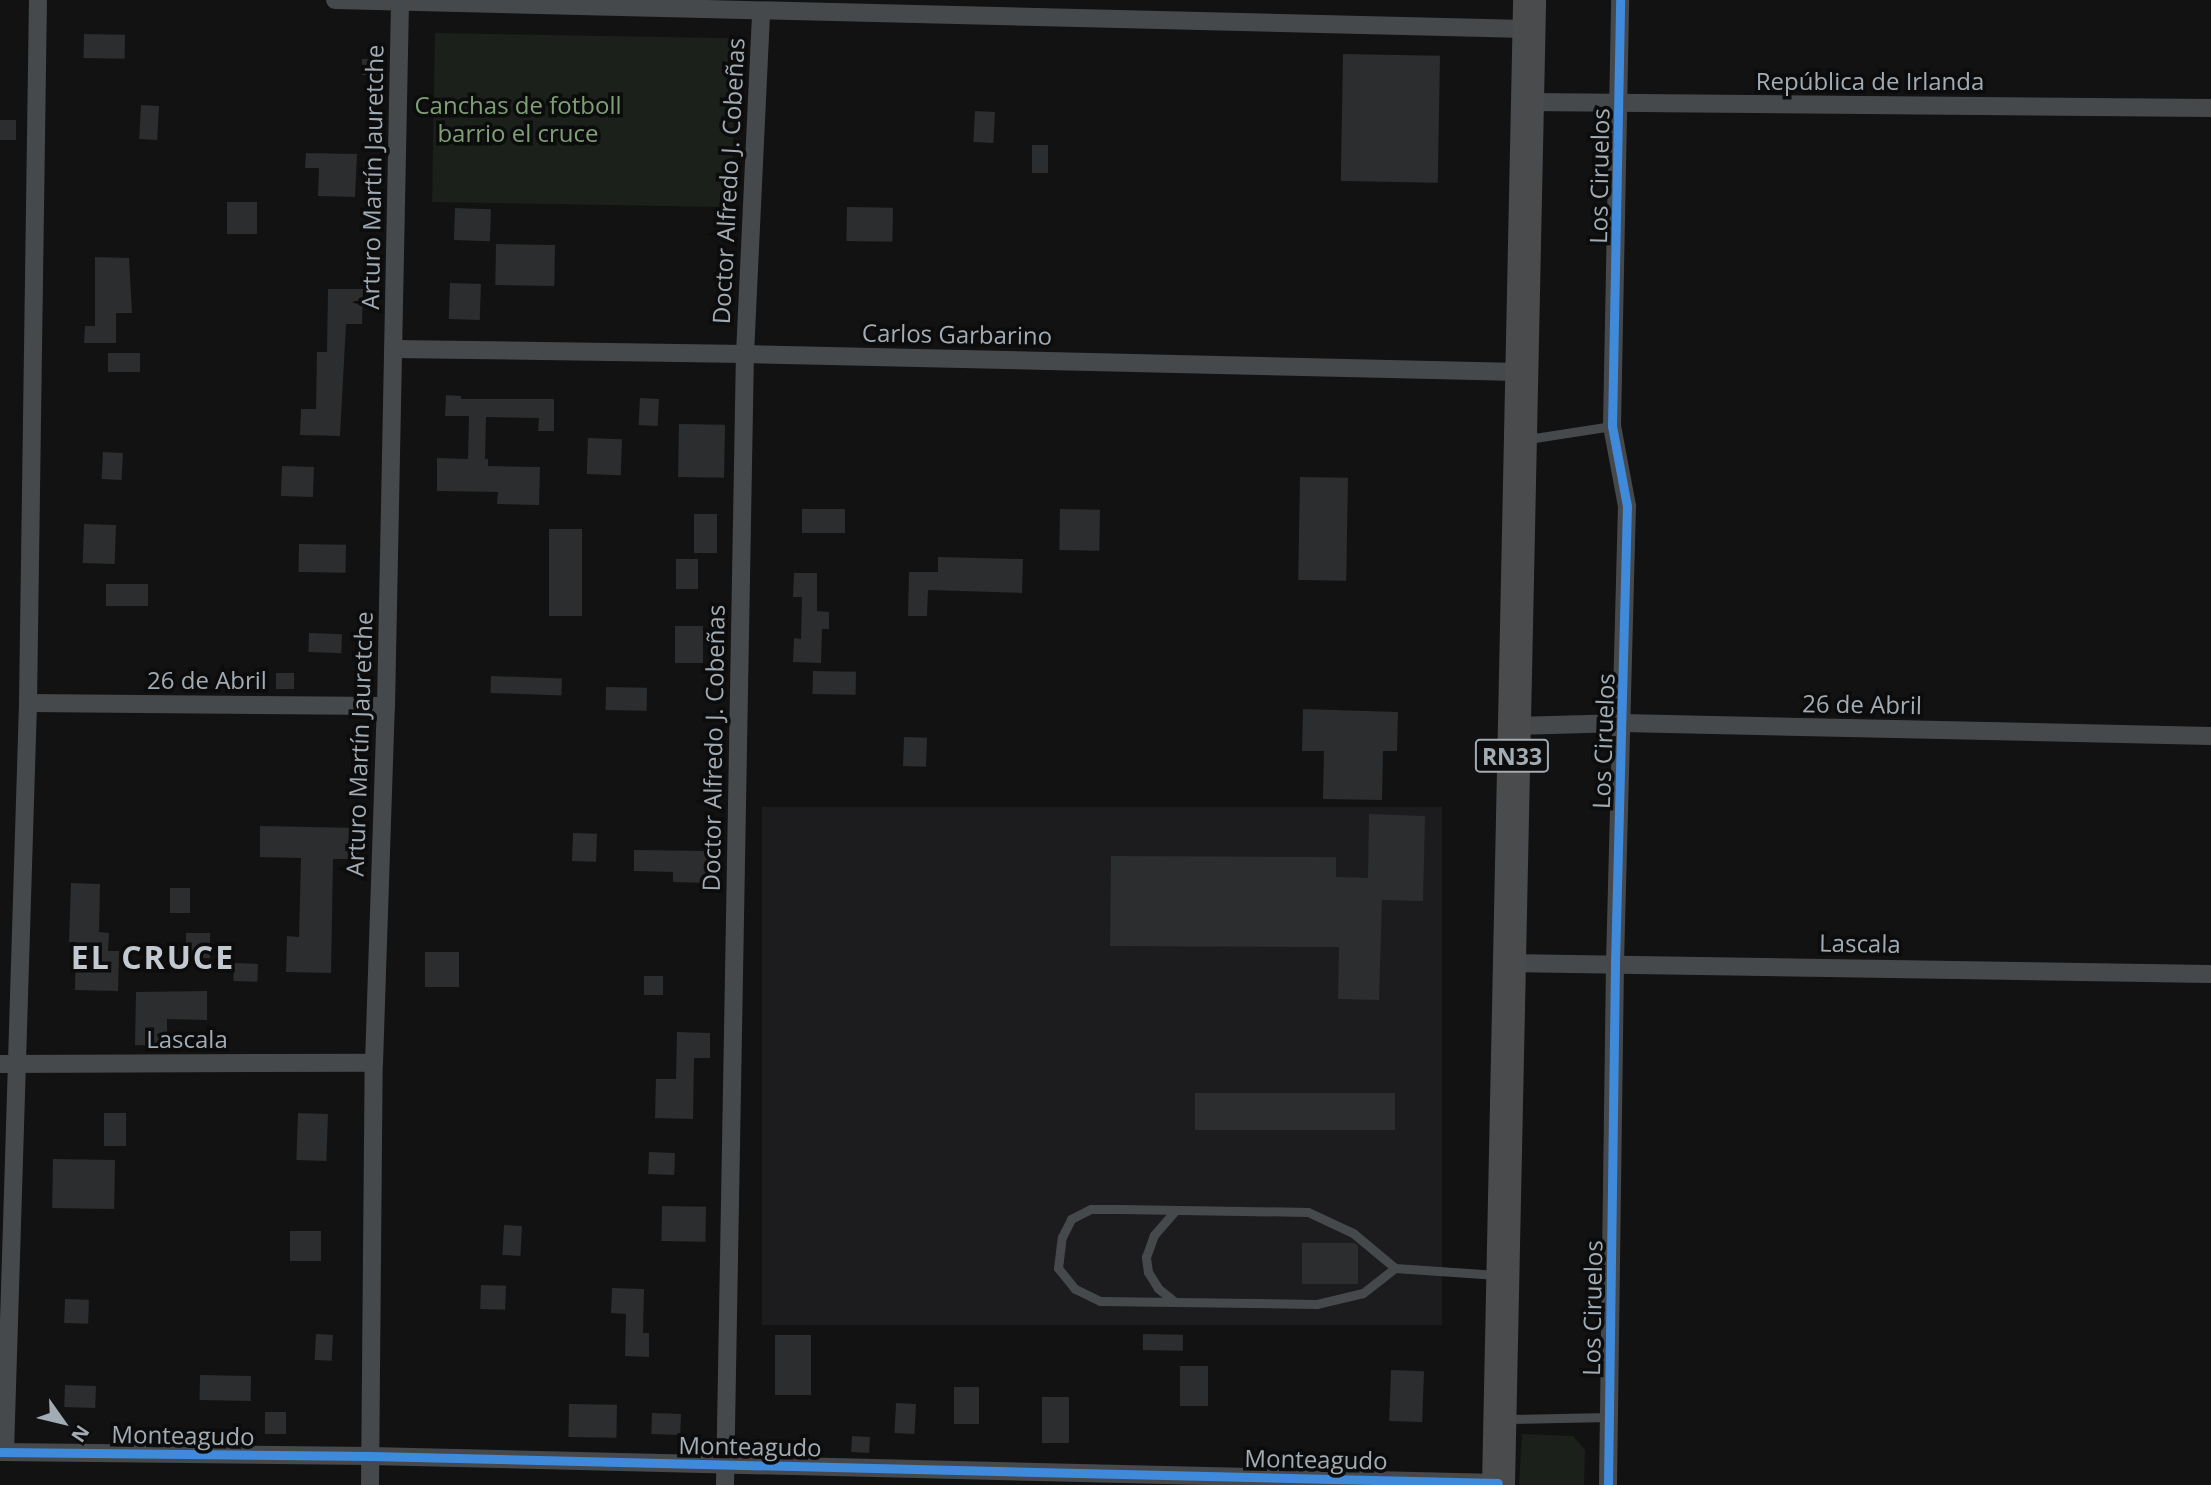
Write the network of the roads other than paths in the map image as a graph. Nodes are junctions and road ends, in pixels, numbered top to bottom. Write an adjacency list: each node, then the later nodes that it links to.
1 (38, 0): 16 (street)
2 (335, 0): 4 (street)
3 (1620, 0): 9 (street, Los Ciruelos)
4 (400, 4): 6 (street); 11 (street, Arturo Martín Jauretche)
5 (879, 7): 6 (street); 7 (street)
6 (761, 13): 12 (street, Doctor Alfredo J. Cobeñas)
7 (1528, 15): 8 (highway, RN33)
8 (1528, 102): 9 (street, República de Irlanda); 13 (highway, RN33)
9 (1619, 103): 10 (street, República de Irlanda); 14 (street, Los Ciruelos)
10 (2211, 108)
11 (394, 349): 12 (street, Carlos Garbarino); 17 (street, Arturo Martín Jauretche)
12 (745, 354): 13 (street, Carlos Garbarino); 34 (street, Doctor Alfredo J. Cobeñas)
13 (1519, 372): 15 (highway, RN33)
14 (1612, 426): 15 (lane); 18 (street, Los Ciruelos)
15 (1517, 440): 19 (highway, RN33)
16 (27, 703): 17 (street, 26 de Abril); 25 (street)
17 (386, 706): 24 (street, Arturo Martín Jauretche)
18 (1623, 723): 19 (street, 26 de Abril); 20 (street, 26 de Abril); 22 (street, Los Ciruelos)
19 (1512, 726): 21 (highway, RN33)
20 (2211, 736)
21 (1508, 963): 22 (street, Lascala); 28 (highway, RN33)
22 (1615, 963): 23 (street, Lascala); 30 (street, Los Ciruelos)
23 (2211, 974)
24 (374, 1063): 25 (street, Lascala); 33 (street, Arturo Martín Jauretche)
25 (8, 1064): 32 (street)
26 (1176, 1210): 27 (lane); 29 (lane); 29 (lane)
27 (1395, 1268): 28 (lane); 29 (lane)
28 (1502, 1275): 31 (highway, RN33)
29 (1175, 1302)
30 (1610, 1417): 31 (lane); 40 (street, Los Ciruelos)
31 (1500, 1419): 37 (highway, RN33)
32 (2, 1452): 33 (street, Monteagudo)
33 (371, 1456): 34 (street, Monteagudo); 38 (street, Arturo Martín Jauretche)
34 (726, 1465): 35 (street, Monteagudo); 39 (street, Doctor Alfredo J. Cobeñas)
35 (1095, 1479): 36 (street, Monteagudo)
36 (1456, 1483): 37 (street, Monteagudo)
37 (1498, 1484)
38 (370, 1485)
39 (725, 1485)
40 (1608, 1485)

